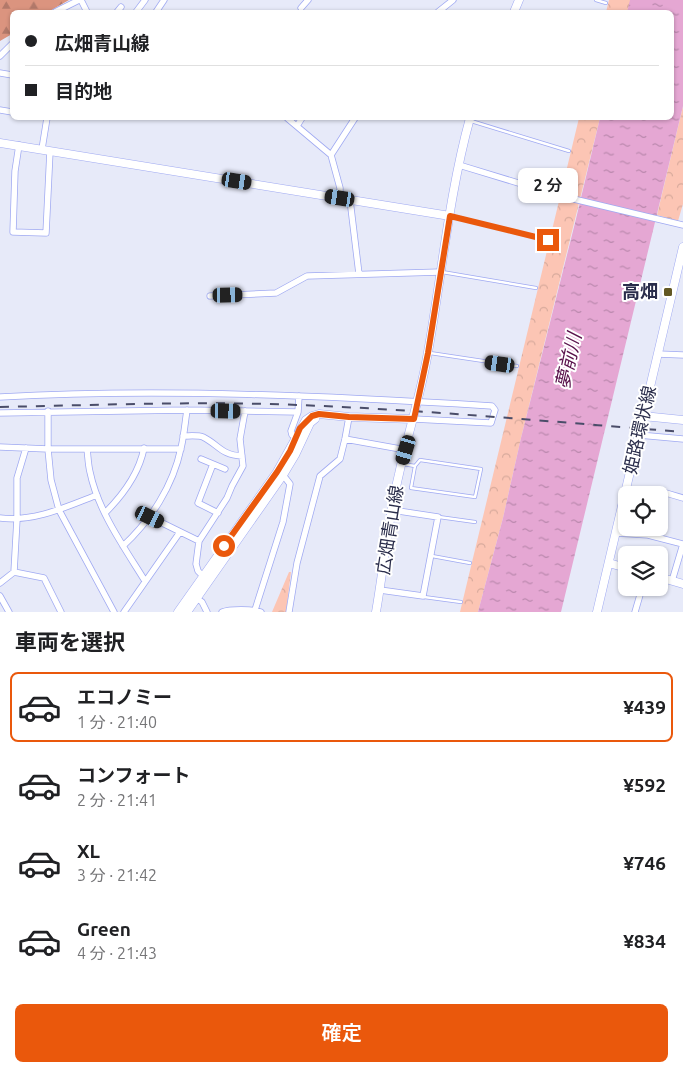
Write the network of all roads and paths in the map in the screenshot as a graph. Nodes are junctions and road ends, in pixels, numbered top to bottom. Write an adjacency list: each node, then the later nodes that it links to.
1 (80, 0): 7 (street)
2 (308, 0): 9 (street)
3 (453, 0): 10 (street)
4 (596, 0): 5 (lane)
5 (606, 3)
6 (121, 7): 8 (street)
7 (59, 10)
8 (119, 10)
9 (300, 10)
10 (440, 10)
11 (10, 46): 12 (street)
12 (0, 56)
13 (47, 120): 22 (street)
14 (289, 120): 19 (street)
15 (300, 120): 19 (street)
16 (354, 120): 24 (street)
17 (470, 120): 25 (main road, 広畑青山線)
18 (473, 120): 23 (lane)
19 (296, 126): 24 (street)
20 (0, 143): 21 (main road)
21 (19, 145): 22 (main road); 22 (street)
22 (46, 150): 26 (main road)
23 (569, 151)
24 (331, 155): 26 (street)
25 (459, 165): 28 (main road, 広畑青山線); 29 (street)
26 (340, 198): 27 (main road)
27 (350, 200): 28 (main road); 34 (street)
28 (450, 216): 30 (lane); 33 (main road, 広畑青山線)
29 (683, 225)
30 (548, 240)
31 (683, 247): 32 (main road, 姫路環状線)
32 (682, 264): 38 (main road, 姫路環状線)
33 (440, 272): 34 (street); 35 (lane); 37 (main road, 広畑青山線)
34 (359, 274): 36 (street)
35 (536, 288)
36 (210, 296)
37 (428, 353): 40 (lane); 43 (main road, 広畑青山線)
38 (658, 354): 39 (street); 50 (main road, 姫路環状線)
39 (683, 355)
40 (517, 366)
41 (299, 396): 42 (street); 43 (street); 47 (street)
42 (0, 397)
43 (418, 401): 52 (main road, 広畑青山線); 52 (street)
44 (187, 410): 45 (street); 46 (street); 55 (street)
45 (48, 411): 48 (street); 62 (street)
46 (245, 411): 47 (street); 66 (street)
47 (298, 412): 56 (street)
48 (0, 413)
49 (324, 416): 51 (main road); 56 (main road); 72 (main road)
50 (644, 416): 53 (main road); 54 (main road, 姫路環状線)
51 (349, 417): 52 (main road); 57 (street)
52 (414, 419): 65 (main road, 広畑青山線)
53 (683, 420)
54 (639, 435): 58 (street); 73 (main road, 姫路環状線)
55 (183, 436): 64 (street); 66 (street)
56 (296, 437): 97 (main road)
57 (346, 439): 65 (street); 118 (street)
58 (683, 439)
59 (0, 447): 60 (street)
60 (26, 448): 62 (street); 84 (street)
61 (144, 448): 63 (street); 64 (street); 79 (street)
62 (48, 449): 63 (street); 77 (street)
63 (87, 449): 75 (street)
64 (181, 449): 81 (street)
65 (406, 450): 68 (main road, 広畑青山線)
66 (242, 456): 80 (street)
67 (201, 459): 69 (street)
68 (402, 463): 70 (lane); 78 (main road, 広畑青山線)
69 (214, 464): 71 (street); 80 (street)
70 (415, 466): 70 (lane)
71 (225, 469)
72 (283, 475): 107 (main road); 109 (street)
73 (627, 486)
74 (668, 494): 76 (street)
75 (97, 496): 77 (street); 79 (street)
76 (683, 498)
77 (59, 510): 84 (street); 112 (street)
78 (392, 510): 82 (street); 103 (main road, 広畑青山線)
79 (105, 513): 91 (street)
80 (218, 513): 89 (street)
81 (150, 517): 87 (street); 91 (street)
82 (438, 517): 85 (lane); 92 (street)
83 (0, 518): 84 (street)
84 (17, 520): 96 (street)
85 (474, 522)
86 (618, 523): 88 (main road, 姫路環状線)
87 (180, 532): 89 (street); 100 (street)
88 (616, 532): 90 (street); 94 (main road, 姫路環状線)
89 (199, 541): 97 (street)
90 (683, 544): 99 (street)
91 (123, 546): 100 (street)
92 (431, 556): 93 (lane); 105 (street)
93 (470, 563)
94 (609, 563): 95 (main road); 120 (main road, 姫路環状線)
95 (618, 566)
96 (14, 572): 101 (street); 111 (street)
97 (204, 576): 114 (main road)
98 (668, 580): 99 (main road)
99 (672, 581): 102 (main road)
100 (145, 582): 113 (street)
101 (0, 583)
102 (683, 584)
103 (380, 590): 105 (street); 119 (main road, 広畑青山線)
104 (0, 596): 110 (street)
105 (423, 596): 108 (lane)
106 (640, 596): 121 (street)
107 (196, 598): 115 (main road); 116 (street)
108 (461, 602)
109 (258, 611): 117 (street)
110 (10, 612)
111 (62, 612)
112 (114, 612)
113 (124, 612)
114 (178, 612)
115 (187, 612)
116 (207, 612)
117 (222, 612)
118 (289, 612)
119 (376, 612)
120 (597, 612)
121 (635, 612)

